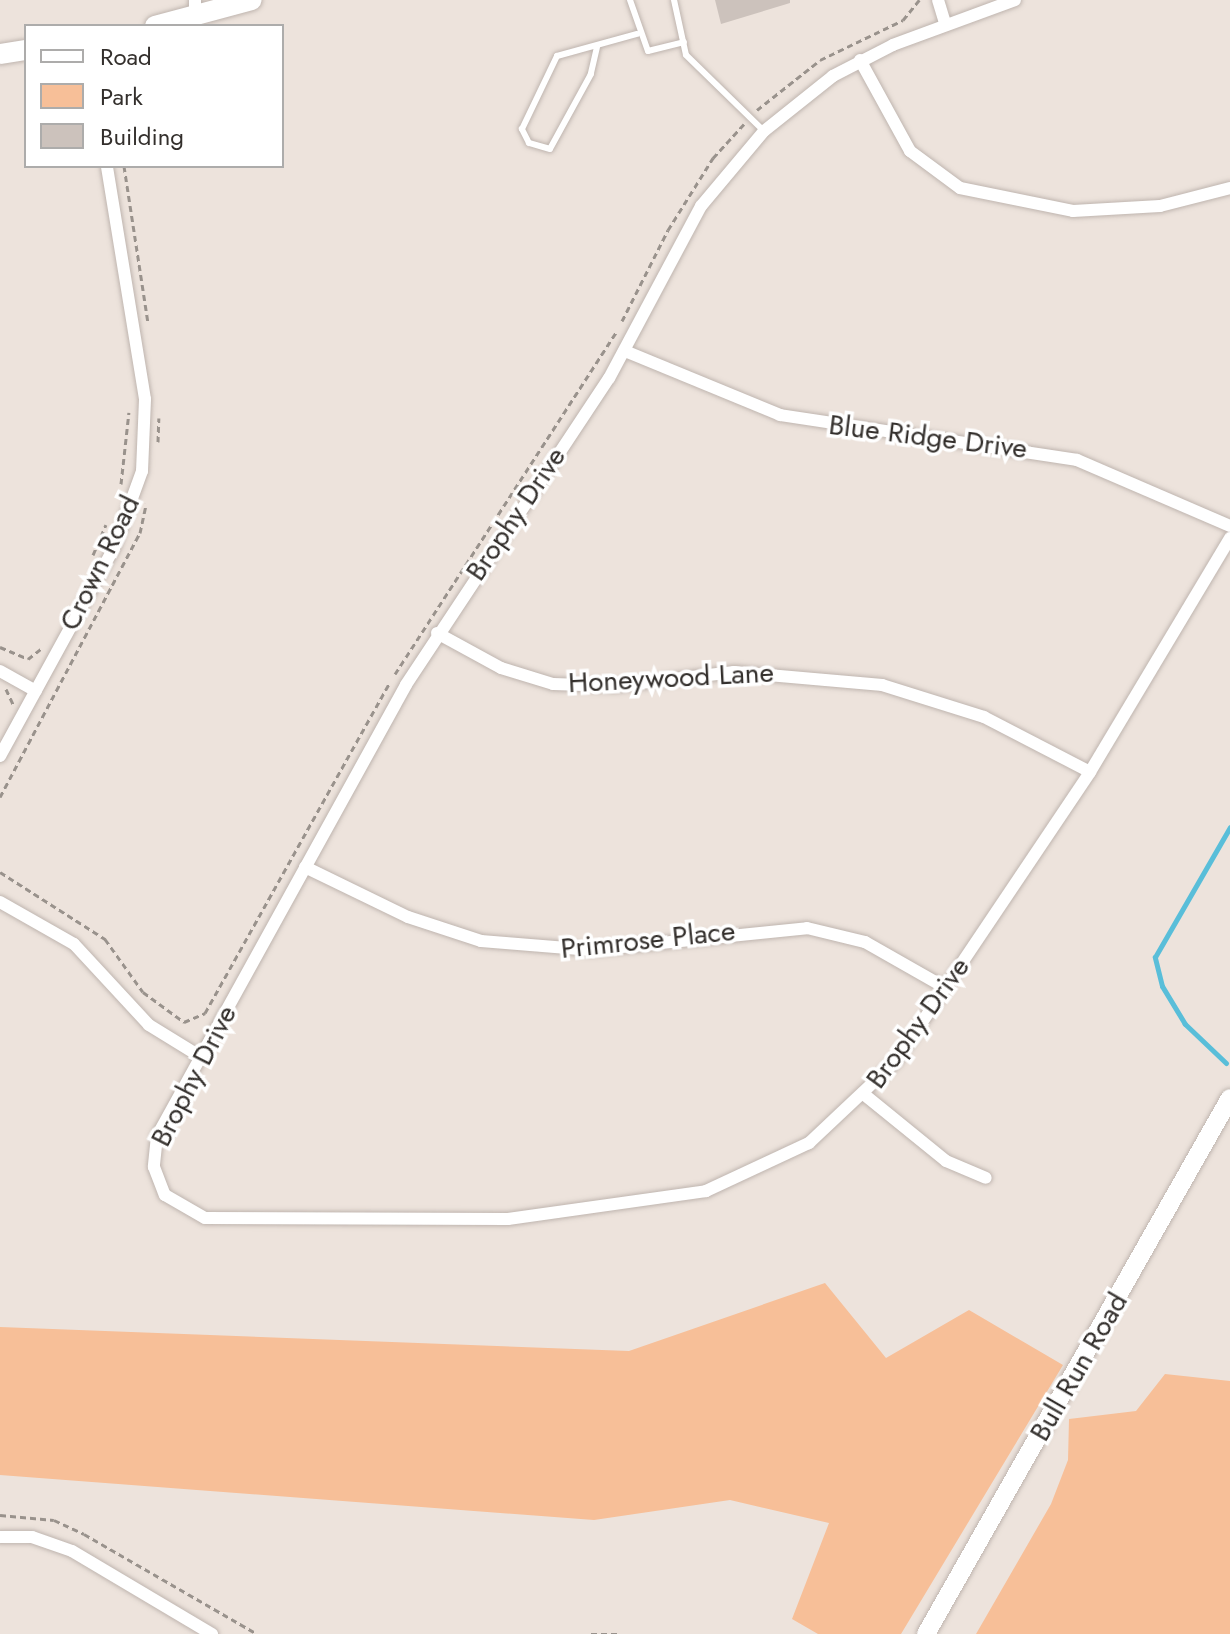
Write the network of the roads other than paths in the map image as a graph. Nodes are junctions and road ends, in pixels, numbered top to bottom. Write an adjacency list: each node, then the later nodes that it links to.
1 (252, 0): 6 (main road)
2 (630, 0): 9 (lane)
3 (674, 0): 10 (lane)
4 (938, 0): 7 (street)
5 (1015, 0): 7 (street, Brophy Drive)
6 (195, 8): 8 (main road)
7 (945, 23): 14 (street, Brophy Drive)
8 (159, 24)
9 (637, 34): 10 (lane); 11 (lane)
10 (684, 42): 15 (lane)
11 (597, 47): 11 (lane)
12 (24, 50): 13 (main road)
13 (0, 54)
14 (860, 60): 15 (street, Brophy Drive); 17 (street)
15 (764, 131): 18 (street, Brophy Drive)
16 (107, 168): 23 (street, Crown Road)
17 (1230, 188)
18 (625, 351): 19 (street, Blue Ridge Drive); 21 (street, Brophy Drive)
19 (1230, 526)
20 (1230, 538): 25 (street, Brophy Drive)
21 (437, 633): 25 (street, Honeywood Lane); 26 (street, Brophy Drive)
22 (0, 671): 23 (street)
23 (36, 691): 24 (street, Crown Road)
24 (0, 756)
25 (1090, 772): 28 (street, Brophy Drive)
26 (305, 867): 28 (street, Primrose Place); 29 (street, Brophy Drive)
27 (0, 902): 29 (street)
28 (946, 988): 30 (street, Brophy Drive)
29 (201, 1057): 30 (street, Brophy Drive)
30 (866, 1096): 32 (street)
31 (1230, 1098): 35 (street, Bull Run Road)
32 (986, 1178)
33 (0, 1537): 34 (street)
34 (212, 1634)
35 (926, 1634)

